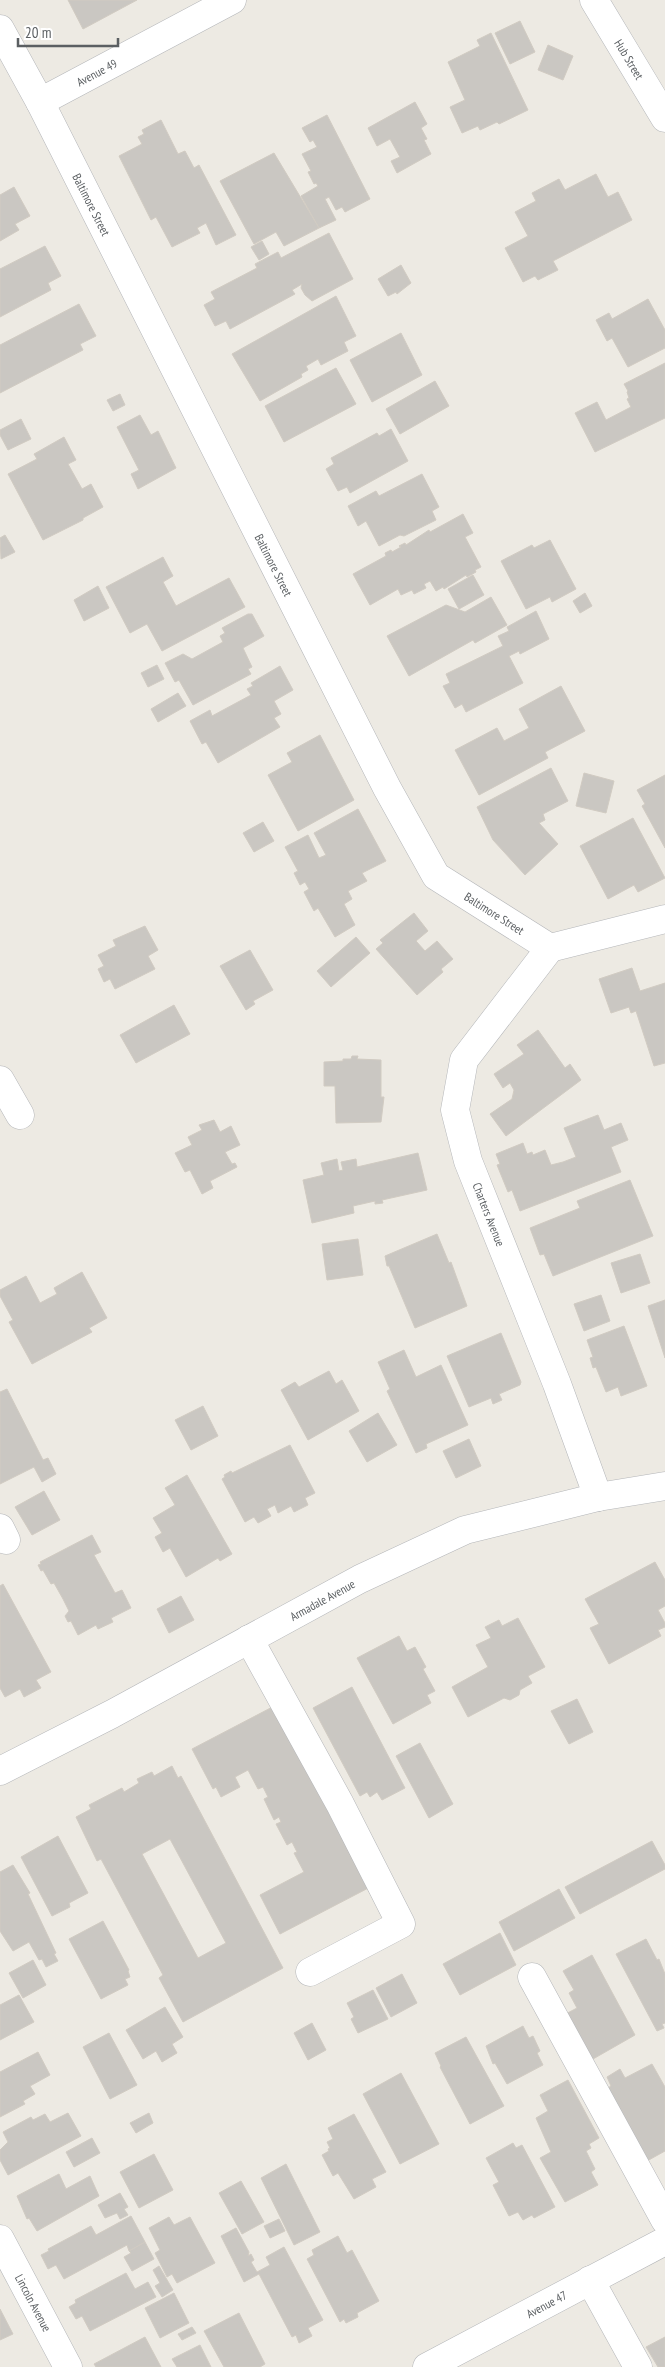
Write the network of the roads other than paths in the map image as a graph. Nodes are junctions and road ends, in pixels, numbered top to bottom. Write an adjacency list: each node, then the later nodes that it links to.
1 (232, 0): 4 (street, Avenue 49)
2 (594, 0): 5 (street, Hub Street)
3 (0, 29): 4 (street, Baltimore Street)
4 (40, 102): 7 (street, Baltimore Street)
5 (665, 118)
6 (665, 919): 7 (street)
7 (550, 948): 11 (street, Charters Avenue)
8 (0, 1080): 9 (street)
9 (20, 1115)
10 (665, 1486): 11 (street, Armadale Avenue)
11 (598, 1497): 12 (street, Armadale Avenue)
12 (249, 1639): 13 (street, Armadale Avenue); 14 (street)
13 (0, 1771)
14 (310, 1972)
15 (532, 1977): 16 (street)
16 (665, 2220)
17 (0, 2240): 20 (street, Lincoln Avenue)
18 (665, 2241): 19 (street, Avenue 47)
19 (590, 2280): 21 (street, Avenue 47); 22 (street)
20 (68, 2367)
21 (427, 2367)
22 (638, 2367)

